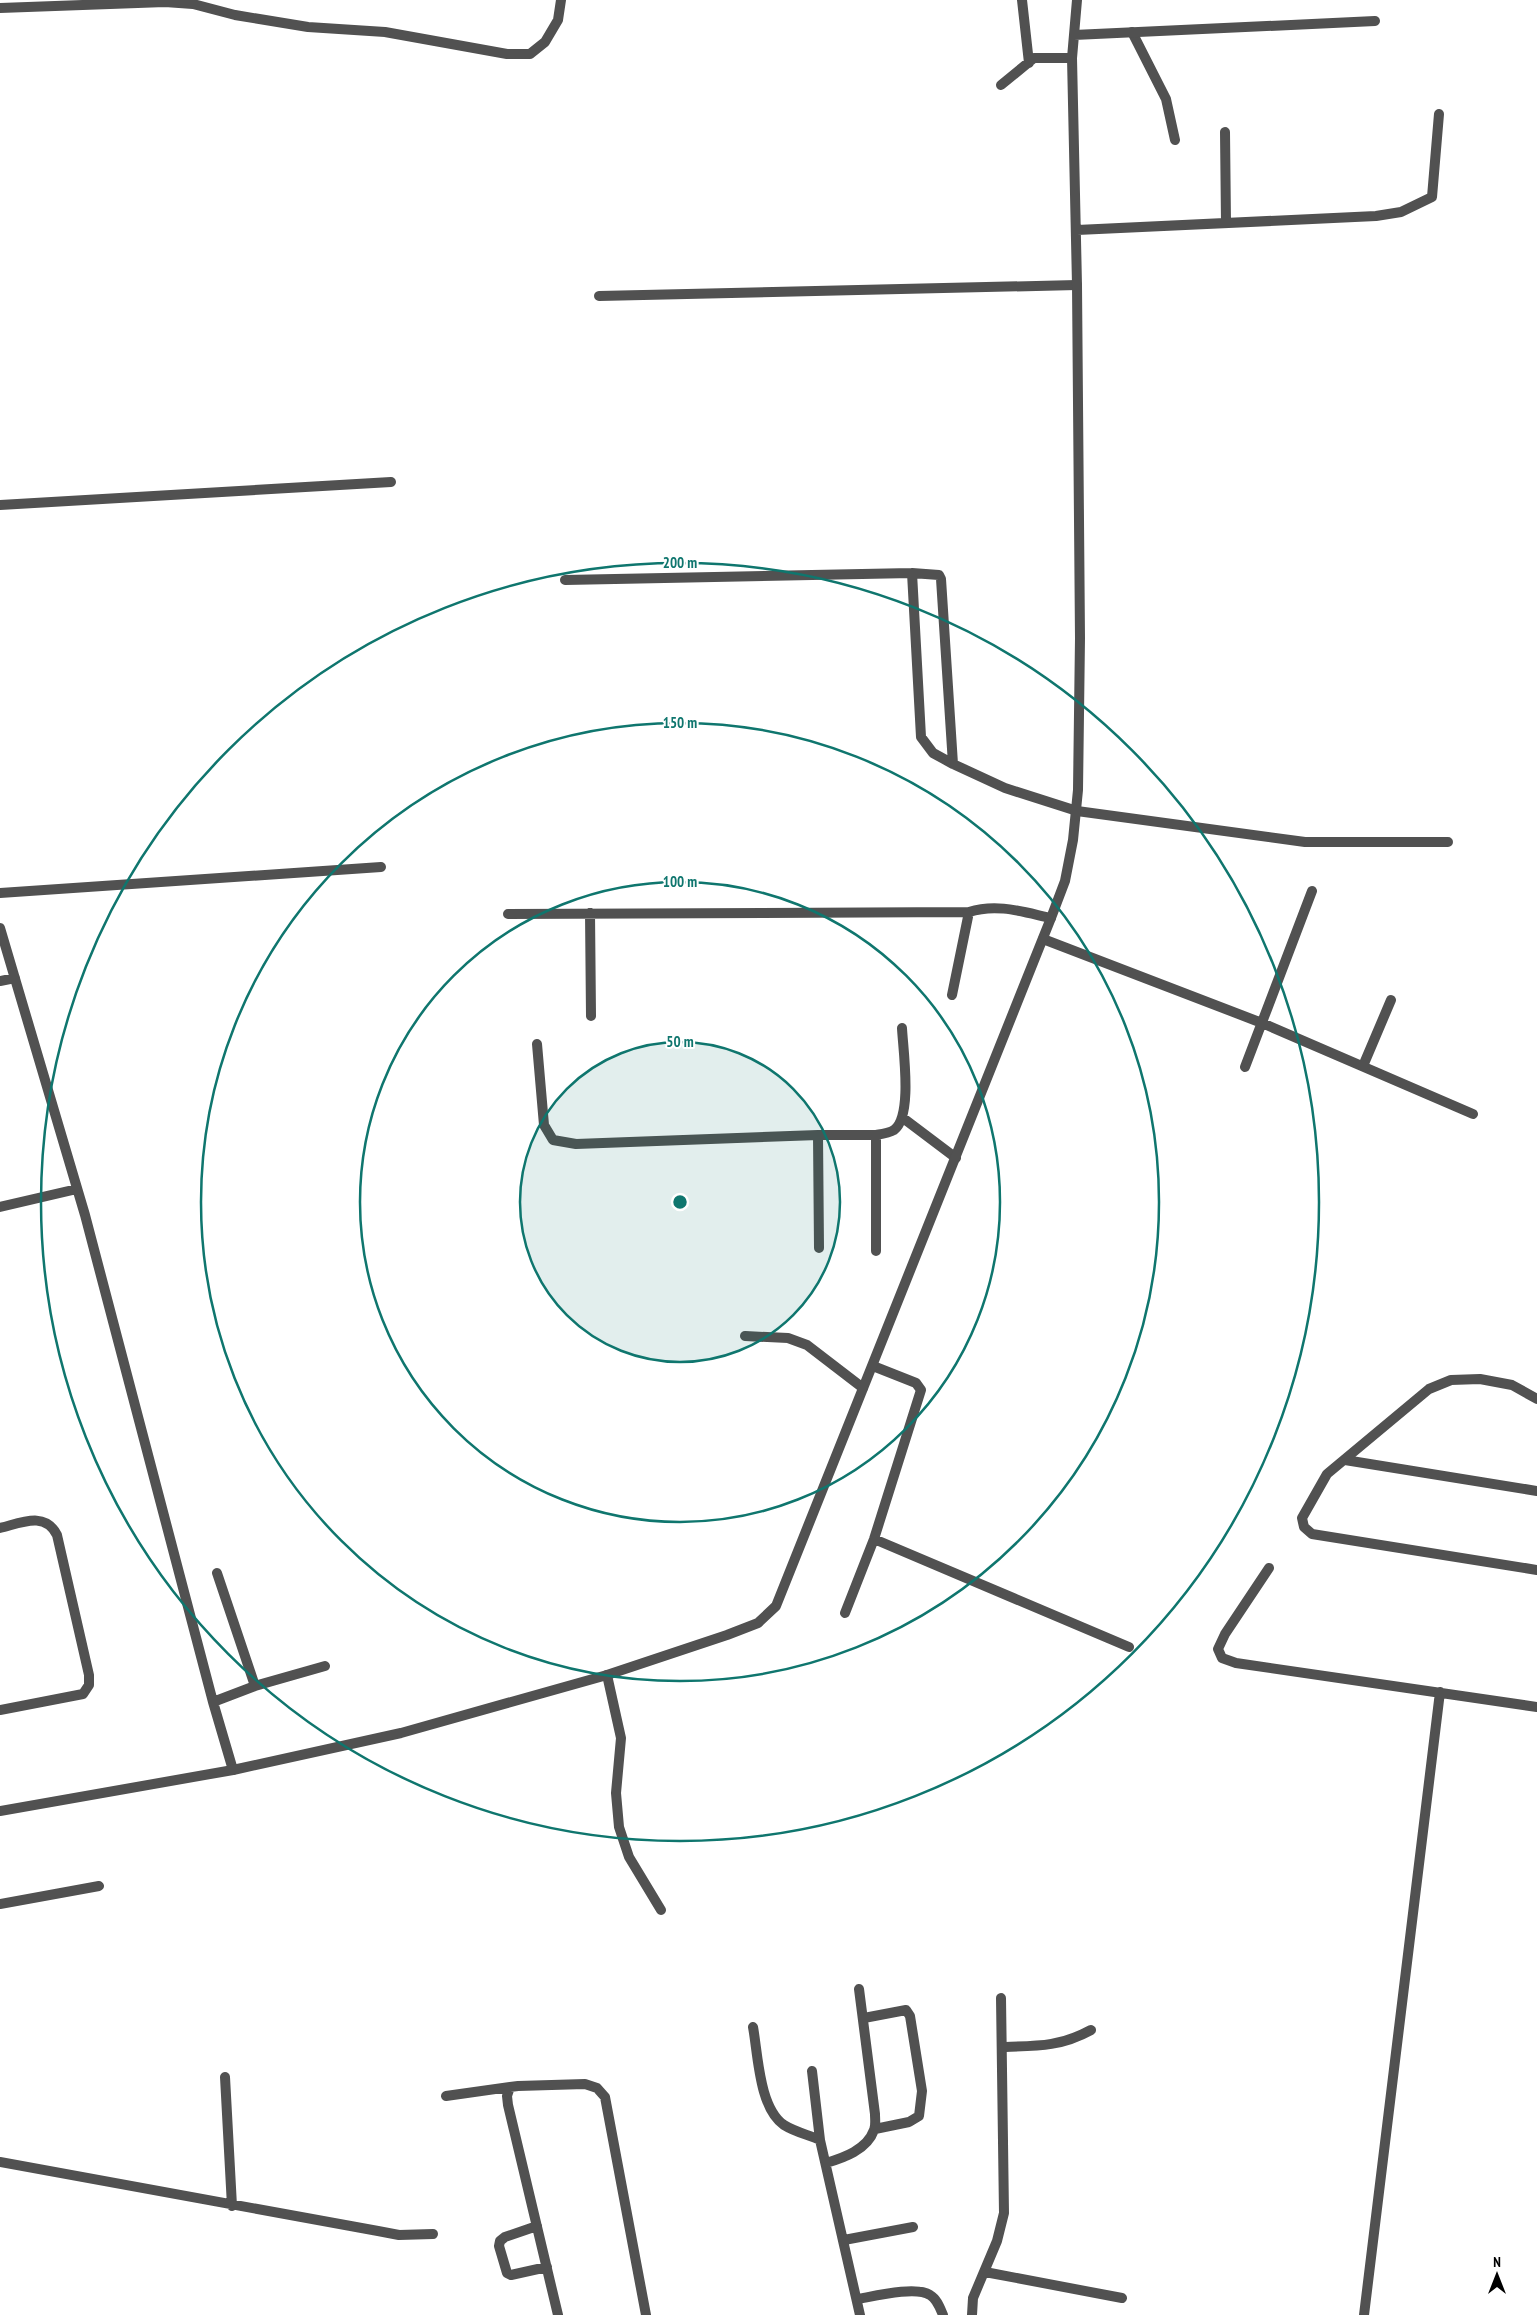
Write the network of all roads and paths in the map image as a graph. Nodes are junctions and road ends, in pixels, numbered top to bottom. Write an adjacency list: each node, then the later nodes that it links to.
1 (561, 0): 4 (street)
2 (1022, 0): 10 (street)
3 (1077, 0): 8 (street)
4 (202, 3): 5 (street)
5 (0, 8)
6 (1375, 21): 7 (street)
7 (1132, 32): 8 (street); 14 (street)
8 (1074, 35): 9 (street)
9 (1072, 58): 10 (street); 16 (street)
10 (1029, 62): 11 (street)
11 (1001, 85)
12 (1439, 114): 15 (street)
13 (1225, 132): 15 (street)
14 (1175, 140)
15 (1226, 223): 16 (street)
16 (1077, 230): 17 (street)
17 (1077, 285): 18 (street); 24 (street)
18 (599, 296)
19 (391, 482): 20 (street)
20 (0, 505)
21 (912, 573): 22 (street); 23 (street); 23 (street)
22 (565, 580)
23 (952, 764): 24 (street)
24 (1077, 811): 25 (street); 32 (street)
25 (1448, 842)
26 (381, 867): 28 (street)
27 (1312, 891): 40 (street)
28 (0, 892)
29 (969, 912): 30 (street); 32 (street); 37 (street)
30 (590, 913): 31 (street); 39 (street)
31 (508, 914)
32 (1051, 918): 34 (street)
33 (0, 928): 35 (street)
34 (1043, 939): 40 (street); 49 (street)
35 (15, 978): 36 (street); 50 (street)
36 (0, 981)
37 (952, 995)
38 (1391, 1000): 43 (street)
39 (591, 1016)
40 (1262, 1023): 43 (street); 44 (street)
41 (902, 1028): 46 (street)
42 (537, 1044): 47 (street)
43 (1363, 1066): 45 (street)
44 (1245, 1067)
45 (1473, 1114)
46 (903, 1118): 48 (street); 49 (street)
47 (818, 1135): 48 (street); 52 (street)
48 (876, 1135): 53 (street)
49 (956, 1158): 55 (street)
50 (77, 1189): 51 (street); 71 (street)
51 (0, 1207)
52 (819, 1248)
53 (876, 1251)
54 (745, 1336): 56 (street)
55 (873, 1366): 56 (street); 61 (street)
56 (863, 1388): 68 (street)
57 (1537, 1399): 58 (street)
58 (1345, 1460): 59 (street); 63 (street)
59 (1537, 1491)
60 (0, 1528): 73 (street)
61 (874, 1539): 65 (street); 66 (street)
62 (1269, 1568): 70 (street)
63 (1537, 1570)
64 (217, 1573): 69 (street)
65 (845, 1613)
66 (1129, 1647)
67 (325, 1666): 69 (street)
68 (607, 1675): 74 (street); 78 (street)
69 (255, 1686): 71 (street)
70 (1440, 1692): 72 (street); 107 (street)
71 (213, 1702): 74 (street)
72 (1537, 1707)
73 (0, 1710)
74 (233, 1770): 75 (street)
75 (0, 1811)
76 (99, 1886): 77 (street)
77 (0, 1904)
78 (661, 1910)
79 (859, 1990): 81 (street)
80 (1001, 1998): 84 (street)
81 (864, 2018): 89 (street); 89 (street)
82 (753, 2027): 90 (street)
83 (1090, 2030): 84 (street)
84 (1002, 2047): 99 (street)
85 (812, 2071): 90 (street)
86 (225, 2077): 93 (street)
87 (510, 2087): 88 (street); 94 (street); 103 (street)
88 (446, 2096)
89 (875, 2130): 92 (street)
90 (820, 2140): 92 (street)
91 (0, 2162): 93 (street)
92 (826, 2164): 97 (street)
93 (232, 2206): 96 (street)
94 (537, 2226): 98 (street); 98 (street)
95 (913, 2227): 97 (street)
96 (433, 2234)
97 (844, 2240): 100 (street)
98 (547, 2267): 102 (street)
99 (985, 2272): 101 (street); 106 (street)
100 (858, 2298): 104 (street); 105 (street)
101 (1122, 2298)
102 (558, 2315)
103 (646, 2315)
104 (860, 2315)
105 (943, 2315)
106 (972, 2315)
107 (1364, 2315)

